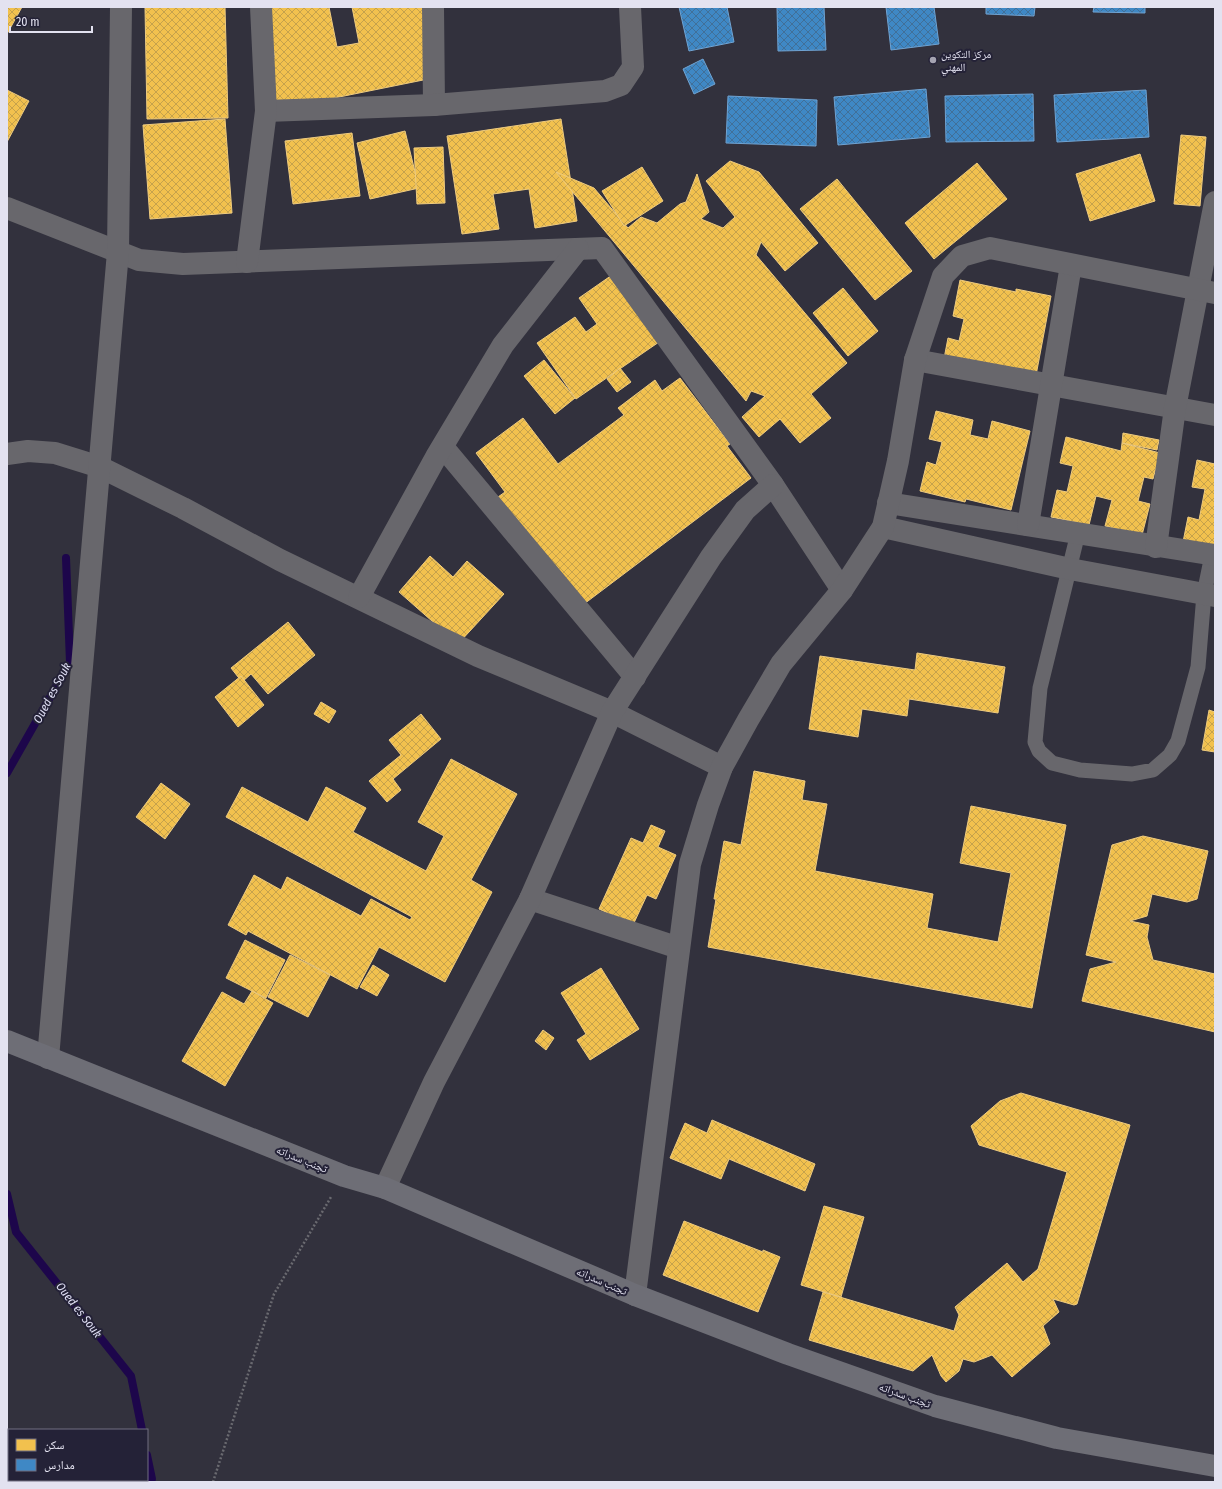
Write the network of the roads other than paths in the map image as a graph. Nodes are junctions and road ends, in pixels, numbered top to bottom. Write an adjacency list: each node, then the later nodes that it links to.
1 (121, 7): 10 (street)
2 (261, 7): 6 (street)
3 (433, 7): 5 (street)
4 (630, 7): 5 (street)
5 (434, 104): 6 (street)
6 (266, 111): 11 (street)
7 (1215, 202): 13 (street)
8 (7, 208): 10 (street)
9 (578, 249): 11 (street); 18 (street); 21 (street)
10 (118, 252): 11 (street); 20 (street)
11 (247, 262)
12 (1071, 265): 13 (street); 14 (street); 15 (street)
13 (1207, 291): 16 (street)
14 (915, 360): 15 (street); 22 (street)
15 (1052, 385): 16 (street); 23 (street)
16 (1175, 408): 17 (street); 26 (street)
17 (1215, 415)
18 (443, 447): 31 (street); 32 (street)
19 (7, 454): 20 (street)
20 (100, 468): 31 (street); 38 (street)
21 (774, 485): 29 (street); 32 (street)
22 (888, 503): 23 (street); 24 (street)
23 (1028, 525): 25 (street)
24 (883, 527): 28 (street); 29 (street)
25 (1078, 533): 26 (street); 28 (lane)
26 (1156, 546): 27 (street)
27 (1213, 555): 30 (lane)
28 (1070, 569): 30 (street); 30 (lane)
29 (842, 590): 34 (street)
30 (1209, 595)
31 (359, 598): 33 (street)
32 (634, 677): 33 (street)
33 (612, 712): 34 (street); 35 (street)
34 (722, 767): 36 (street)
35 (530, 899): 36 (street); 39 (street)
36 (679, 948): 40 (street)
37 (10, 1042): 38 (highway, تجنب سدراته)
38 (48, 1058): 39 (highway, تجنب سدراته)
39 (385, 1188): 40 (highway, تجنب سدراته)
40 (634, 1295): 41 (highway, تجنب سدراته)
41 (1215, 1466)

